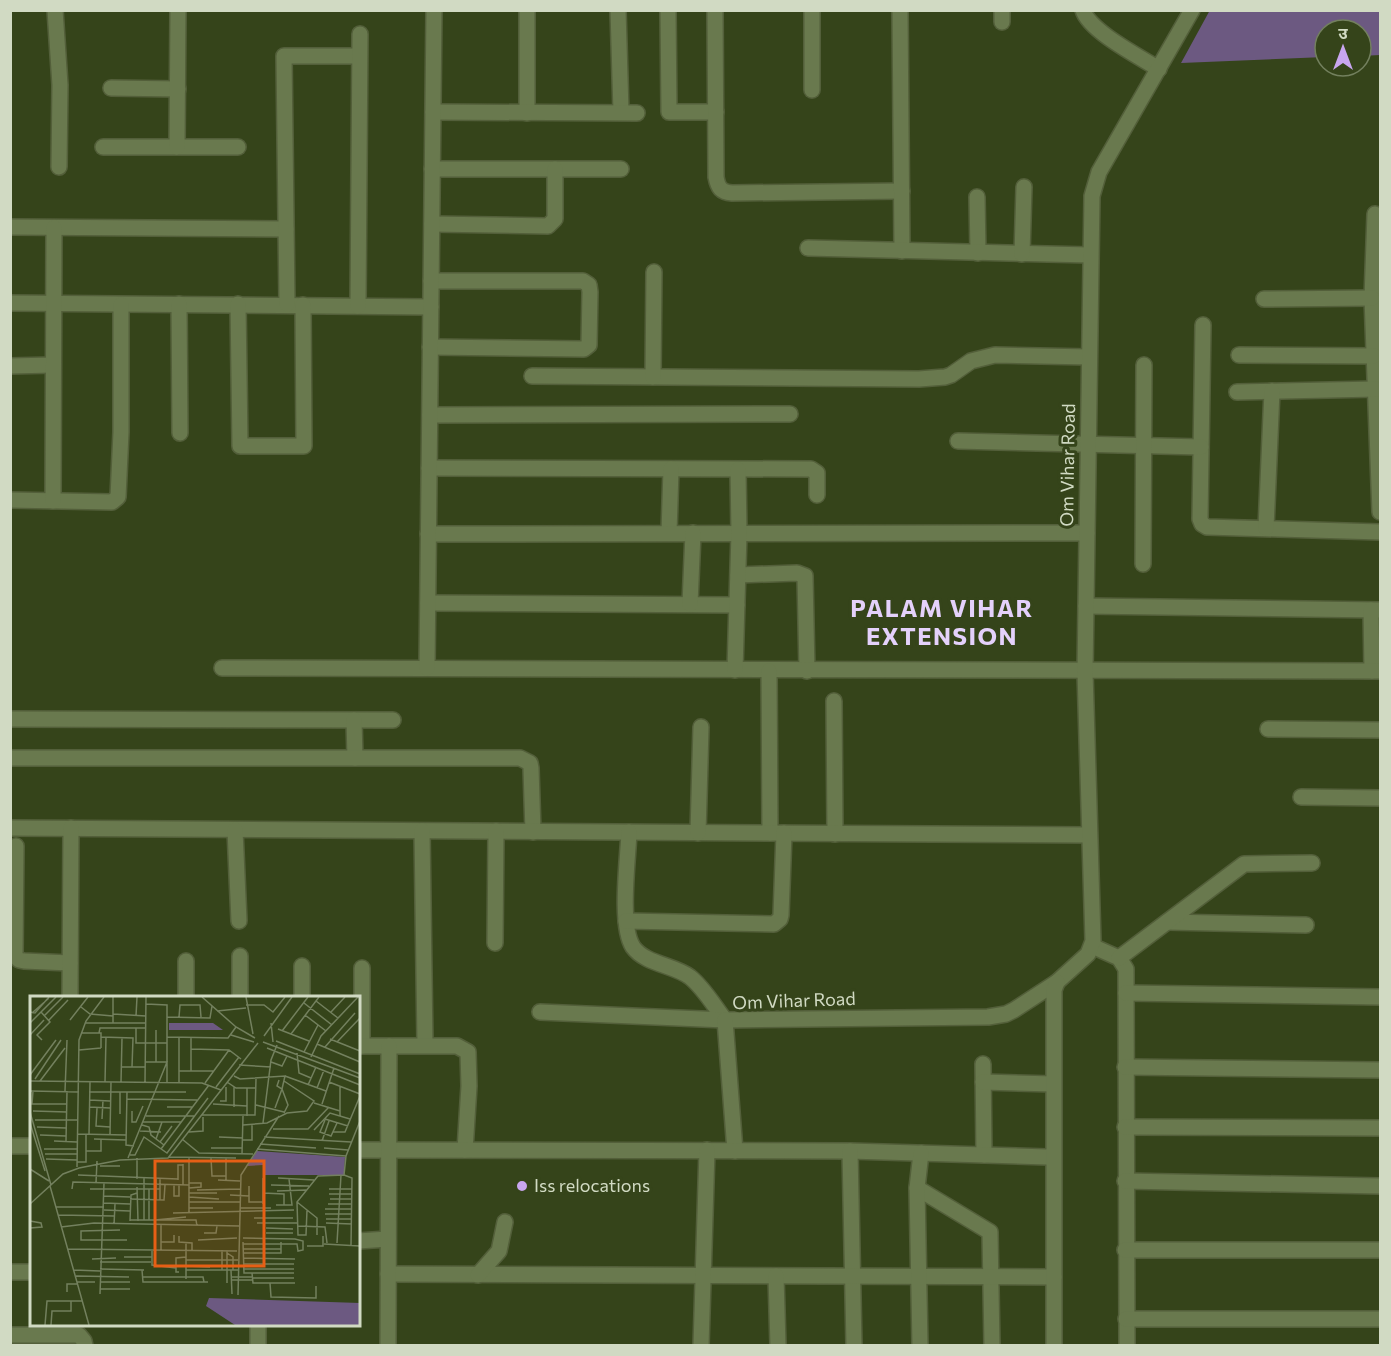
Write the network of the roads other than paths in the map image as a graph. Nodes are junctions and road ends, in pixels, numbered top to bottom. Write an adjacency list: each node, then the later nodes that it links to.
1 (55, 10): 26 (street)
2 (178, 10): 16 (street)
3 (434, 10): 19 (street)
4 (527, 10): 21 (street)
5 (618, 10): 20 (street)
6 (668, 10): 18 (street)
7 (715, 10): 18 (street)
8 (812, 10): 17 (street)
9 (900, 10): 31 (street)
10 (1083, 10): 14 (street)
11 (1192, 10): 14 (street, Om Vihar Road)
12 (360, 34): 13 (street)
13 (359, 56): 37 (street); 53 (street)
14 (1159, 69): 42 (street, Om Vihar Road)
15 (111, 88): 16 (street)
16 (178, 89): 24 (street)
17 (812, 90)
18 (716, 111): 31 (street)
19 (433, 112): 21 (street); 27 (street)
20 (621, 112): 21 (street); 22 (street)
21 (527, 113)
22 (637, 113)
23 (103, 147): 24 (street)
24 (177, 147): 25 (street)
25 (238, 147)
26 (58, 167)
27 (432, 169): 28 (street); 34 (street)
28 (555, 169): 29 (street); 34 (street)
29 (621, 169)
30 (1024, 187): 41 (street)
31 (902, 191): 39 (street)
32 (977, 197): 40 (street)
33 (1375, 214): 46 (street)
34 (432, 224): 44 (street)
35 (10, 227): 36 (street)
36 (54, 228): 37 (street); 48 (street)
37 (286, 229): 51 (street)
38 (808, 248): 39 (street)
39 (902, 251): 40 (street)
40 (978, 253): 41 (street)
41 (1022, 254): 42 (street)
42 (1090, 255): 59 (street, Om Vihar Road)
43 (654, 272): 64 (street)
44 (431, 281): 54 (street); 56 (street)
45 (1264, 298): 46 (street)
46 (1372, 298): 58 (street)
47 (10, 303): 48 (street)
48 (53, 304): 52 (street); 60 (street)
49 (179, 304): 50 (street); 52 (street); 71 (street)
50 (238, 304): 51 (street); 51 (street)
51 (295, 304): 53 (street)
52 (121, 305): 82 (street)
53 (358, 306): 54 (street)
54 (431, 307): 56 (street)
55 (1203, 325): 75 (street)
56 (430, 347): 69 (street)
57 (1239, 355): 58 (street)
58 (1374, 356): 65 (street)
59 (1089, 357): 64 (street); 73 (street, Om Vihar Road)
60 (53, 365): 62 (street); 82 (street)
61 (1144, 365): 74 (street)
62 (10, 366)
63 (532, 375): 64 (street)
64 (653, 377)
65 (1376, 389): 66 (street); 70 (street)
66 (1272, 391): 67 (street); 84 (street)
67 (1237, 392)
68 (790, 414): 69 (street)
69 (430, 415): 76 (street)
70 (1379, 417): 79 (street)
71 (180, 433)
72 (958, 441): 73 (street)
73 (1088, 444): 74 (street); 89 (street, Om Vihar Road)
74 (1144, 446): 75 (street); 91 (street)
75 (1201, 447): 84 (street)
76 (429, 468): 77 (street); 90 (street)
77 (670, 469): 78 (street); 86 (street)
78 (738, 470): 80 (street); 88 (street)
79 (1380, 482): 83 (street)
80 (817, 495)
81 (10, 500): 82 (street)
82 (53, 501)
83 (1380, 512)
84 (1266, 528): 85 (street)
85 (1380, 532)
86 (669, 533): 87 (street); 90 (street)
87 (693, 533): 88 (street); 94 (street)
88 (739, 533): 89 (street); 92 (street)
89 (1087, 533): 96 (street, Om Vihar Road)
90 (428, 534): 93 (street)
91 (1143, 564)
92 (738, 575): 95 (street); 102 (street)
93 (428, 603): 94 (street); 99 (street)
94 (690, 604): 95 (street)
95 (737, 604): 100 (street)
96 (1086, 606): 97 (street); 104 (street, Om Vihar Road)
97 (1376, 610): 103 (street)
98 (222, 668): 99 (street)
99 (427, 668): 100 (street)
100 (735, 670): 101 (street)
101 (769, 670): 102 (street); 124 (street)
102 (807, 671): 104 (street)
103 (1376, 671): 104 (street)
104 (1085, 672): 126 (street, Om Vihar Road)
105 (834, 701): 125 (street)
106 (10, 719): 107 (street)
107 (354, 720): 108 (street); 113 (street)
108 (393, 720)
109 (701, 727): 123 (street)
110 (1268, 729): 111 (street)
111 (1380, 730)
112 (10, 758): 113 (street)
113 (355, 758): 121 (street)
114 (1300, 797): 115 (street)
115 (1380, 798)
116 (10, 828): 117 (street)
117 (70, 828): 118 (street); 138 (street)
118 (235, 830): 119 (street); 129 (street)
119 (422, 831): 120 (street); 150 (street)
120 (496, 831): 121 (street); 133 (street)
121 (533, 831): 122 (street)
122 (630, 832): 123 (street); 130 (street)
123 (698, 833): 124 (street)
124 (777, 833): 125 (street); 130 (street)
125 (834, 834): 126 (street)
126 (1089, 836): 134 (street, Om Vihar Road)
127 (16, 846): 138 (street)
128 (1312, 863): 131 (street)
129 (239, 921)
130 (626, 921): 149 (street)
131 (1167, 922): 132 (street); 136 (street)
132 (1306, 925)
133 (495, 943)
134 (1092, 946): 136 (street); 141 (street, Om Vihar Road)
135 (240, 956): 145 (street)
136 (1119, 958): 142 (street)
137 (186, 961): 144 (street)
138 (70, 963): 143 (street)
139 (302, 966): 146 (street)
140 (362, 968): 151 (street)
141 (1057, 982): 149 (street, Om Vihar Road); 157 (street)
142 (1126, 993): 147 (street); 154 (street)
143 (70, 996)
144 (186, 996)
145 (240, 996)
146 (302, 996)
147 (1380, 997)
148 (540, 1011): 149 (street)
149 (725, 1020): 166 (street, Om Vihar Road)
150 (425, 1044): 152 (street); 163 (street)
151 (360, 1046): 152 (street)
152 (389, 1046): 165 (street)
153 (983, 1064): 156 (street)
154 (1125, 1067): 155 (street); 158 (street)
155 (1380, 1070)
156 (983, 1082): 157 (street); 169 (street)
157 (1053, 1084): 170 (street)
158 (1125, 1127): 159 (street); 171 (street)
159 (1380, 1128)
160 (10, 1146): 161 (street)
161 (30, 1146)
162 (360, 1150): 165 (street)
163 (465, 1150): 164 (street); 165 (street)
164 (707, 1150): 166 (street); 183 (street)
165 (388, 1151): 175 (street)
166 (735, 1151): 167 (street)
167 (850, 1151): 168 (street); 185 (street)
168 (921, 1153): 169 (street); 173 (street)
169 (984, 1155): 170 (street)
170 (1053, 1155): 188 (street)
171 (1125, 1181): 172 (street); 177 (street)
172 (1380, 1186)
173 (917, 1188): 186 (street); 187 (street)
174 (505, 1222): 182 (street)
175 (388, 1239): 176 (street); 181 (street)
176 (360, 1241)
177 (1125, 1250): 178 (street); 189 (street)
178 (1380, 1250)
179 (10, 1272): 180 (street)
180 (30, 1272)
181 (388, 1274): 182 (street); 195 (street)
182 (478, 1275): 183 (street)
183 (704, 1275): 184 (street); 196 (street)
184 (776, 1276): 185 (street); 197 (street)
185 (853, 1276): 186 (street); 198 (street)
186 (920, 1276): 187 (street); 199 (street)
187 (993, 1277): 188 (street); 200 (street)
188 (1054, 1277): 201 (street)
189 (1126, 1319): 190 (street); 202 (street)
190 (1380, 1319)
191 (258, 1326): 194 (street)
192 (10, 1335): 193 (street)
193 (85, 1346)
194 (258, 1346)
195 (388, 1346)
196 (701, 1346)
197 (778, 1346)
198 (854, 1346)
199 (920, 1346)
200 (992, 1346)
201 (1054, 1346)
202 (1127, 1346)

